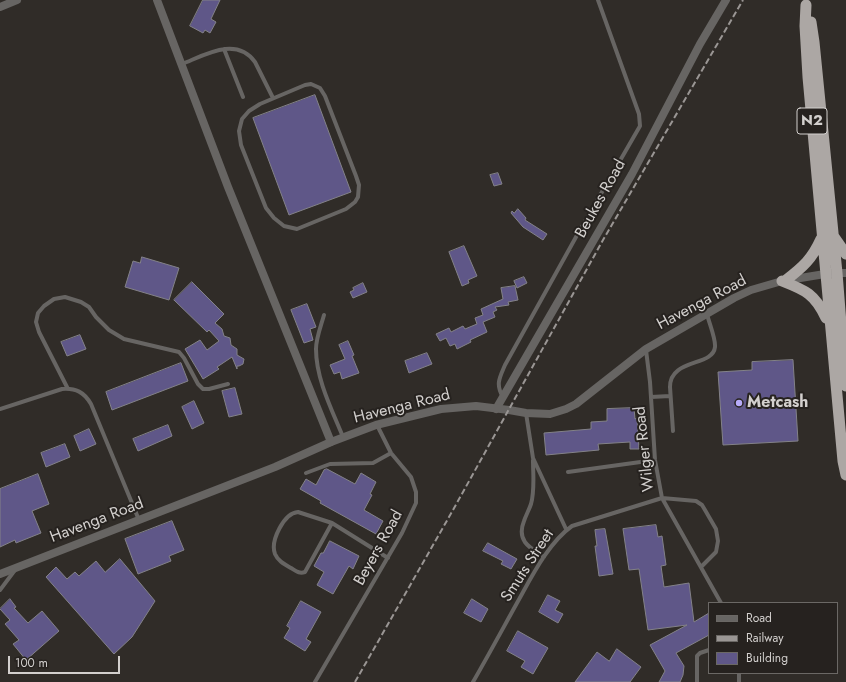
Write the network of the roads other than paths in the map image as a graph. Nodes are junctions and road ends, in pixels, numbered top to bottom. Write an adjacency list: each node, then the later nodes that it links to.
1 (17, 0): 6 (street)
2 (157, 0): 8 (street)
3 (598, 0): 28 (lane)
4 (726, 0): 28 (street, Beukes Road)
5 (806, 3): 11 (highway, N2); 12 (highway, N2)
6 (0, 7)
7 (224, 49): 8 (lane); 9 (lane); 10 (lane)
8 (182, 64): 35 (street)
9 (243, 97)
10 (274, 98): 10 (lane)
11 (833, 236): 13 (highway); 14 (highway, N2)
12 (822, 237): 15 (highway, N2); 16 (highway)
13 (846, 254)
14 (842, 273): 15 (street, Havenga Road); 19 (highway, N2)
15 (825, 274): 16 (street, Havenga Road); 21 (highway, N2)
16 (784, 281): 18 (street, Havenga Road); 21 (highway)
17 (846, 300): 19 (highway)
18 (707, 313): 22 (street, Havenga Road); 26 (lane)
19 (840, 313): 24 (highway, N2)
20 (324, 316): 34 (lane)
21 (829, 324): 41 (highway, N2)
22 (646, 350): 27 (lane, Wilger Road); 31 (street, Havenga Road)
23 (228, 384): 25 (lane)
24 (846, 386)
25 (68, 389): 29 (lane); 43 (lane)
26 (670, 396): 27 (lane); 33 (lane)
27 (651, 397): 38 (lane, Wilger Road)
28 (503, 398): 30 (street, Beukes Road)
29 (0, 409)
30 (496, 409): 31 (street, Havenga Road); 32 (street, Havenga Road)
31 (526, 413): 37 (lane)
32 (376, 425): 34 (street, Havenga Road); 36 (lane, Beyers Road)
33 (673, 431)
34 (343, 437): 35 (street, Havenga Road)
35 (331, 442): 43 (street, Havenga Road)
36 (392, 453): 40 (lane); 46 (lane, Beyers Road)
37 (533, 458): 45 (lane); 47 (lane)
38 (655, 460): 39 (lane); 42 (lane, Wilger Road)
39 (568, 472)
40 (306, 473)
41 (846, 475)
42 (662, 498): 45 (lane, Smuts Street); 48 (lane, Wilger Road); 48 (lane)
43 (139, 520): 49 (street, Havenga Road)
44 (332, 523): 44 (lane); 46 (lane)
45 (566, 530): 47 (lane, Smuts Street)
46 (388, 558): 54 (lane, Beyers Road)
47 (544, 558): 55 (lane, Smuts Street)
48 (701, 567): 52 (lane, Wilger Road)
49 (16, 568): 50 (street, Havenga Road); 51 (lane)
50 (0, 574)
51 (0, 590)
52 (720, 602)
53 (708, 650): 56 (lane)
54 (316, 682)
55 (473, 682)
56 (698, 682)

